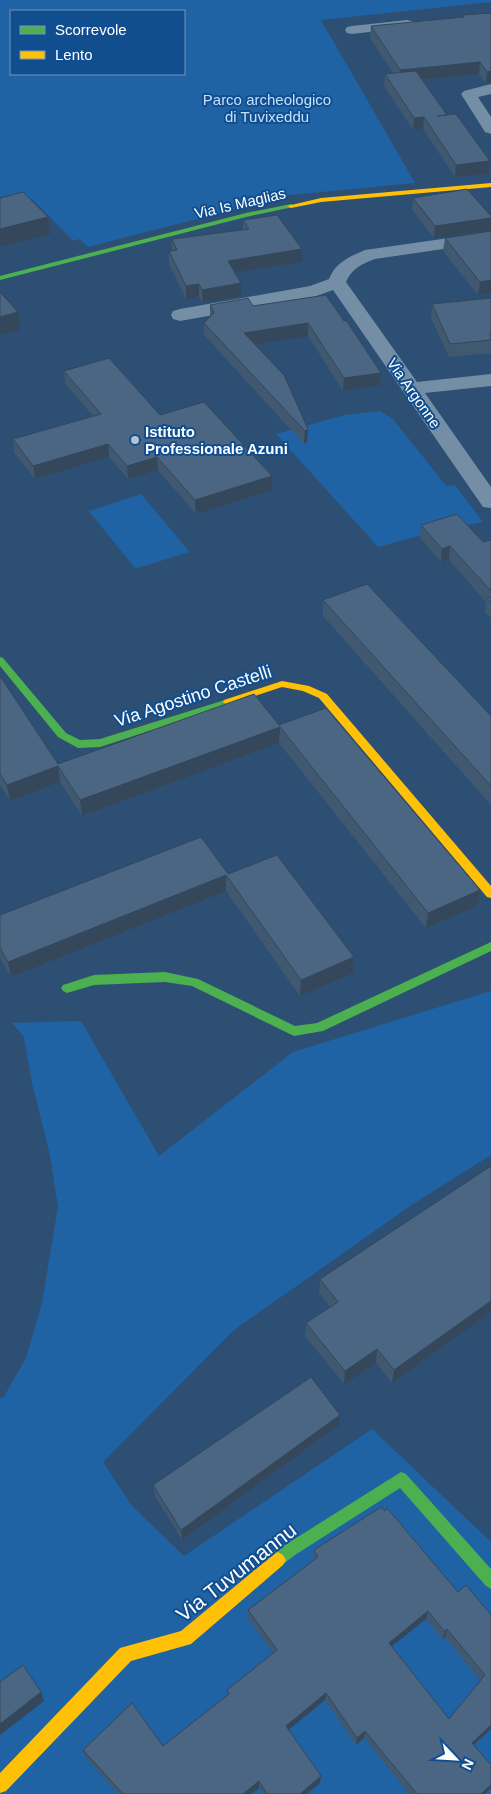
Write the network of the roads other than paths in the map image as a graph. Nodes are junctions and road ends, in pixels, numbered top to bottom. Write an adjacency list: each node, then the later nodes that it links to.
1 (421, 22): 2 (street)
2 (352, 30)
3 (491, 89): 4 (street)
4 (491, 129)
5 (489, 188): 7 (street, Via Is Maglias)
6 (491, 237): 8 (street)
7 (0, 278)
8 (337, 282): 9 (street); 11 (street, Via Argonne)
9 (180, 315)
10 (491, 380): 11 (street)
11 (412, 389): 12 (street, Via Argonne)
12 (491, 502)
13 (0, 660): 14 (street, Via Agostino Castelli)
14 (491, 894)
15 (491, 946): 16 (street)
16 (67, 988)
17 (491, 1581): 18 (street, Via Tuvumannu)
18 (0, 1785)

